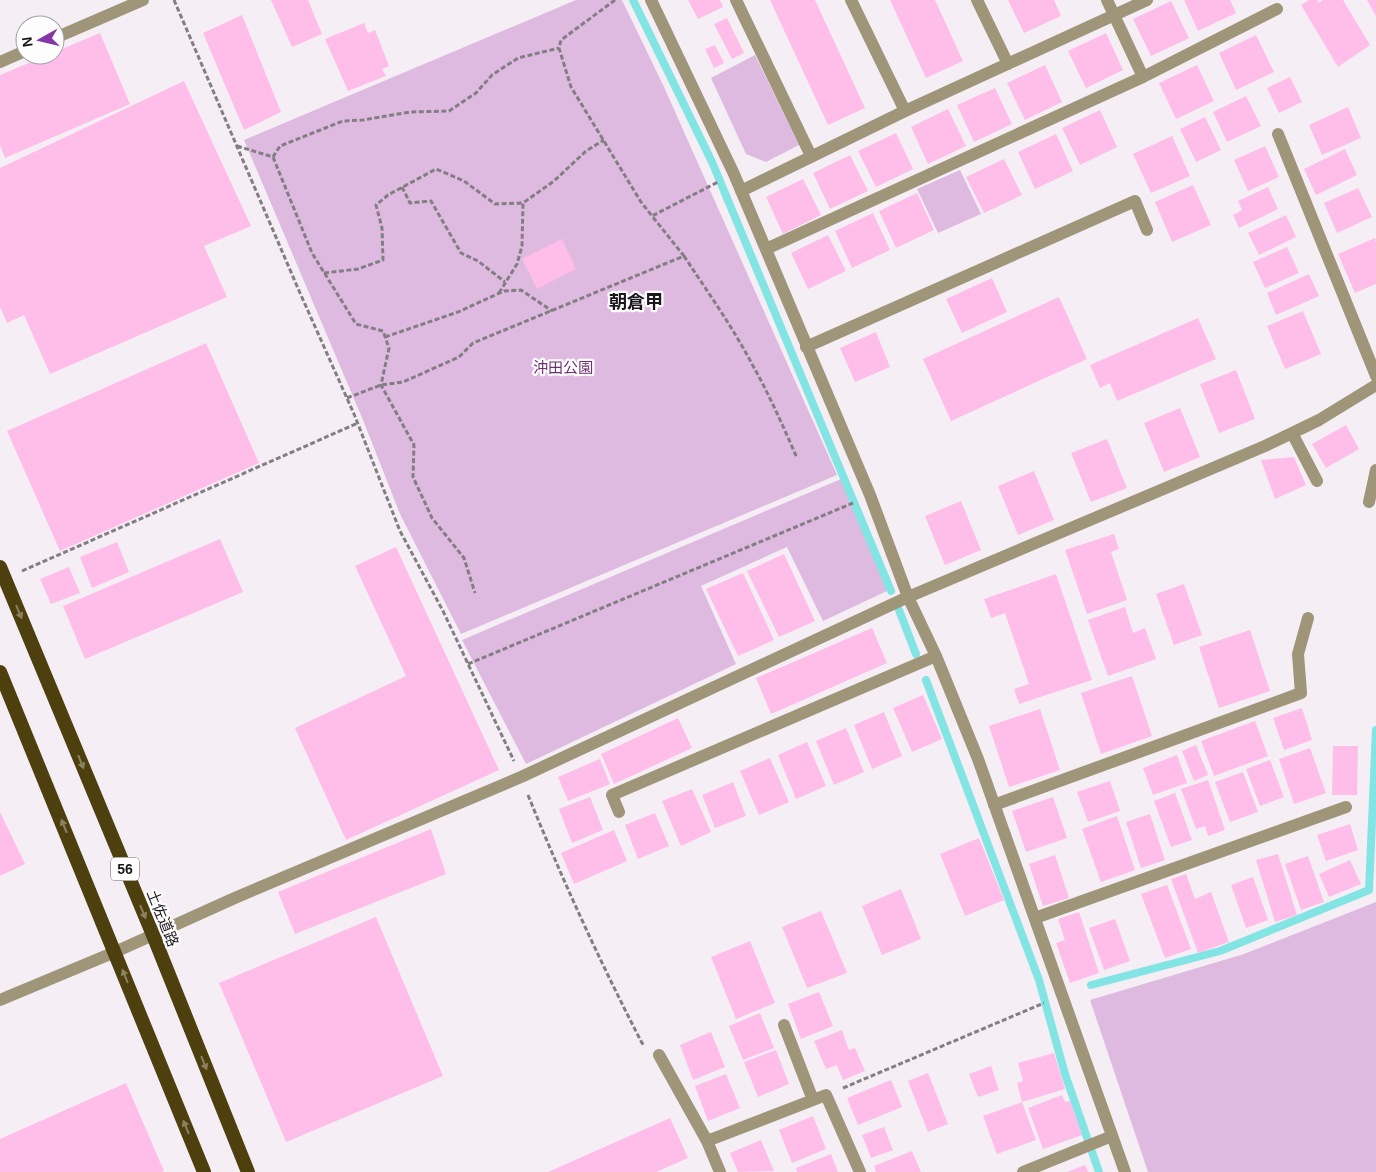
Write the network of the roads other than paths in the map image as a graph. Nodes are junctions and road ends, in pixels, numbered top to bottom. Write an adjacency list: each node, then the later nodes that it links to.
1 (143, 0): 10 (street)
2 (651, 0): 18 (street)
3 (736, 0): 17 (street)
4 (851, 0): 15 (street)
5 (976, 0): 13 (street)
6 (1107, 0): 9 (street)
7 (1147, 0): 9 (street)
8 (1277, 9): 14 (street)
9 (1115, 15): 13 (street); 14 (street)
10 (65, 34)
11 (15, 55): 12 (street)
12 (0, 62)
13 (1008, 64): 15 (street)
14 (1143, 77): 20 (street)
15 (905, 111): 17 (street)
16 (1278, 134): 22 (street)
17 (811, 156): 18 (street)
18 (741, 191): 20 (street)
19 (1147, 230): 21 (street)
20 (766, 249): 21 (street)
21 (806, 348): 29 (street)
22 (1376, 376)
23 (1376, 384): 24 (street)
24 (1292, 433): 26 (street); 29 (street)
25 (1376, 470): 27 (street)
26 (1317, 481)
27 (1369, 502)
28 (3, 573): 37 (highway, 土佐道路 / 56, one-way to 37)
29 (908, 597): 31 (street); 37 (street)
30 (1308, 618): 33 (street)
31 (936, 656): 33 (street); 35 (street)
32 (0, 672): 38 (highway, one-way to 32)
33 (994, 805): 36 (street)
34 (1346, 807): 36 (street)
35 (619, 812)
36 (1035, 918): 43 (street)
37 (153, 934): 38 (street); 46 (highway, 土佐道路 / 56, one-way to 46)
38 (115, 952): 39 (street); 45 (highway, one-way to 38)
39 (0, 1000)
40 (784, 1025): 42 (street)
41 (658, 1055): 44 (street)
42 (813, 1100): 44 (street); 48 (street)
43 (1112, 1136): 49 (street); 50 (street)
44 (707, 1141): 47 (street)
45 (204, 1172)
46 (248, 1172)
47 (720, 1172)
48 (860, 1172)
49 (1023, 1172)
50 (1125, 1172)

